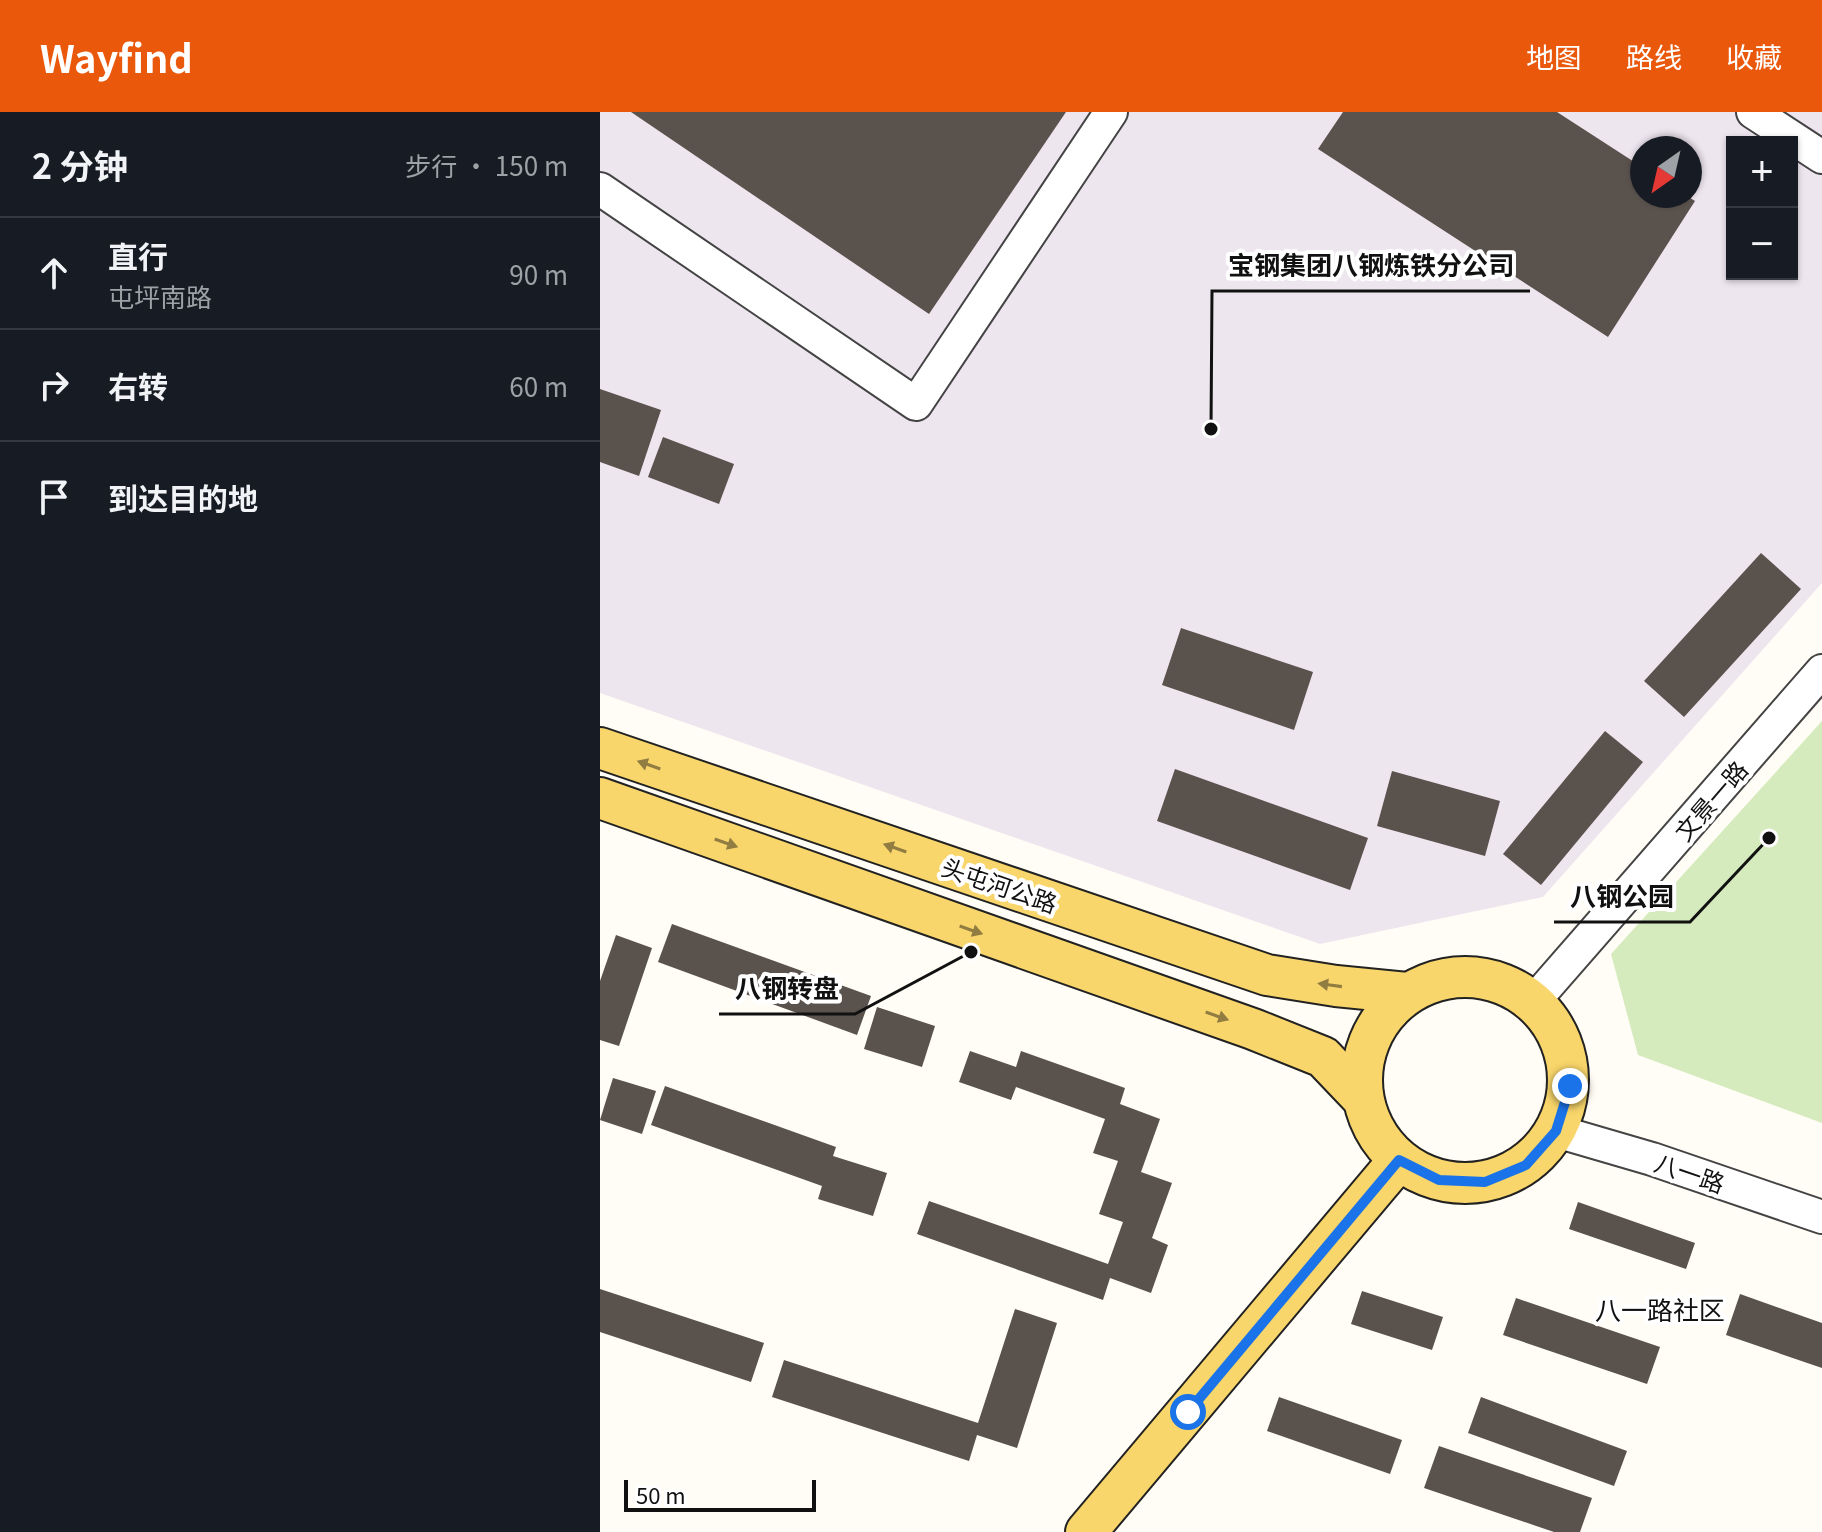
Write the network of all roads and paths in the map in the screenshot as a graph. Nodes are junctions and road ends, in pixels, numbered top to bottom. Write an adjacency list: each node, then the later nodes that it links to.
1 (1111, 112): 4 (street)
2 (1753, 112): 3 (street)
3 (1822, 157)
4 (600, 189)
5 (1822, 671): 9 (street, 文景一路)
6 (600, 748): 8 (main road, 头屯河公路, one-way to 6)
7 (600, 798): 10 (main road, one-way to 10)
8 (1407, 993): 9 (main road); 10 (main road)
9 (1534, 1001): 11 (main road)
10 (1363, 1099): 12 (main road)
11 (1556, 1131): 12 (main road); 13 (street, 八一路)
12 (1399, 1160): 14 (main road)
13 (1822, 1217)
14 (1086, 1532)

